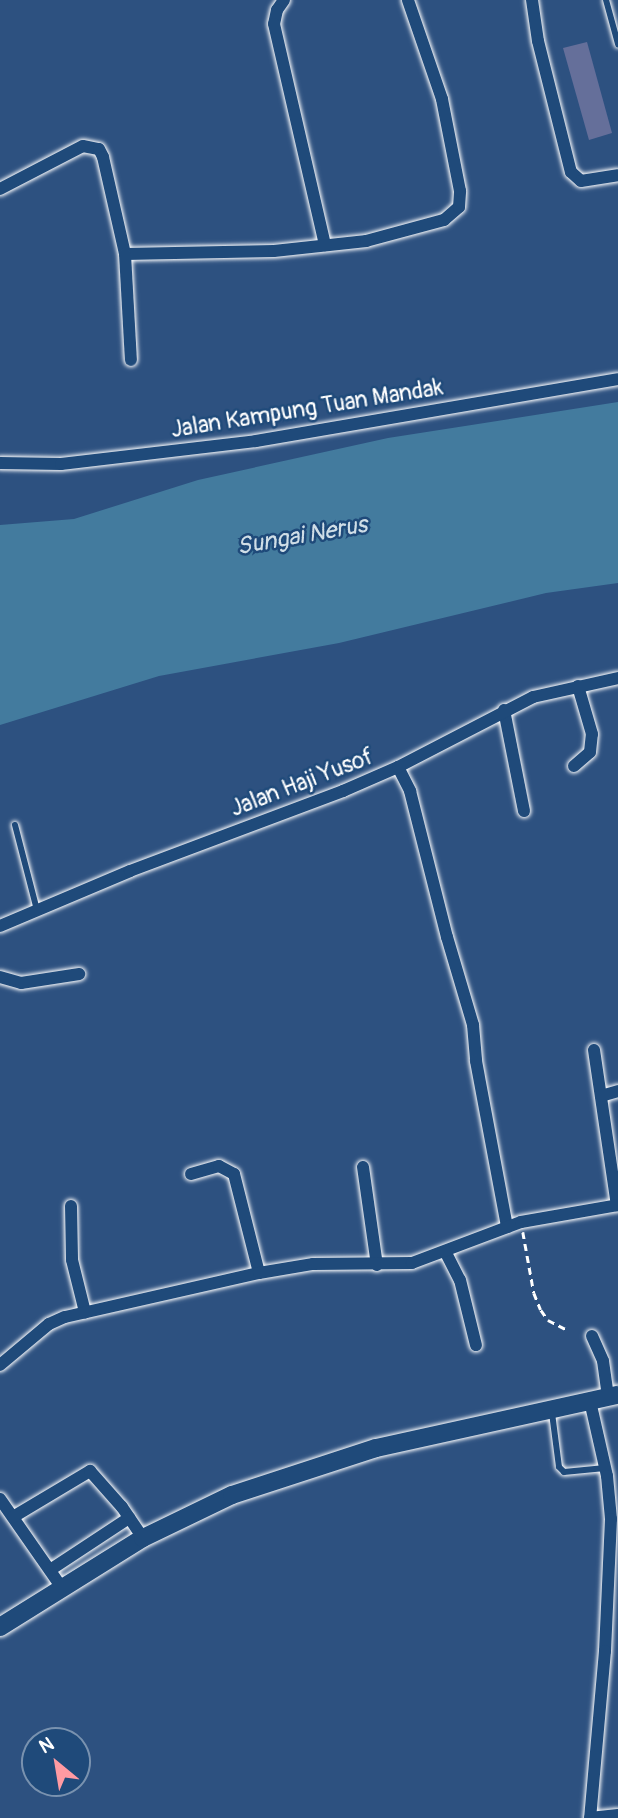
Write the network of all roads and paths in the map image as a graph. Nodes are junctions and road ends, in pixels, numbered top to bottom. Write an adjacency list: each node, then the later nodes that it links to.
1 (284, 0): 8 (street)
2 (408, 0): 8 (street)
3 (532, 0): 6 (street)
4 (606, 0): 5 (lane)
5 (618, 44)
6 (618, 175)
7 (0, 189): 9 (street)
8 (325, 245): 9 (street)
9 (125, 254): 10 (street)
10 (131, 360)
11 (618, 379): 12 (street, Jalan Kampung Tuan Mandak)
12 (0, 463)
13 (618, 678): 14 (street, Jalan Haji Yusof)
14 (578, 686): 15 (street, Jalan Haji Yusof); 16 (street)
15 (504, 710): 17 (street, Jalan Haji Yusof); 18 (street)
16 (574, 766)
17 (398, 767): 20 (street, Jalan Haji Yusof); 32 (street)
18 (524, 811)
19 (15, 825): 20 (lane)
20 (37, 910): 21 (street, Jalan Haji Yusof)
21 (0, 926)
22 (79, 974): 23 (street)
23 (0, 977)
24 (594, 1050): 26 (street)
25 (618, 1091): 26 (street)
26 (601, 1096): 29 (street)
27 (363, 1167): 34 (street)
28 (191, 1174): 35 (street)
29 (618, 1205): 31 (street)
30 (71, 1206): 36 (street)
31 (521, 1222): 32 (street); 37 (path)
32 (507, 1227): 33 (street)
33 (446, 1252): 34 (street); 39 (street)
34 (377, 1265): 35 (street)
35 (259, 1273): 36 (street)
36 (85, 1312): 40 (street)
37 (566, 1329)
38 (592, 1336): 41 (street)
39 (475, 1345)
40 (0, 1365)
41 (605, 1398): 42 (main road); 43 (street)
42 (552, 1410): 43 (lane); 47 (main road)
43 (605, 1468): 52 (street)
44 (0, 1499): 45 (street)
45 (13, 1517): 46 (street); 48 (street)
46 (129, 1518): 47 (street); 48 (street)
47 (143, 1538): 49 (main road)
48 (50, 1570): 49 (street)
49 (62, 1588): 50 (main road)
50 (0, 1627)
51 (618, 1815): 52 (street)
52 (590, 1818)

